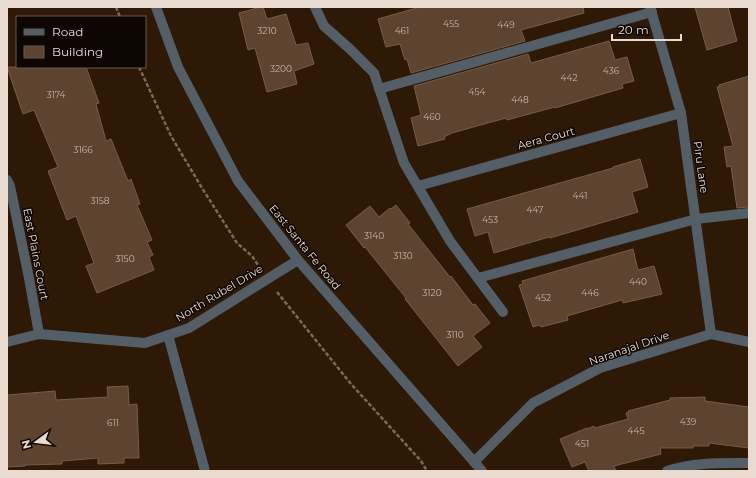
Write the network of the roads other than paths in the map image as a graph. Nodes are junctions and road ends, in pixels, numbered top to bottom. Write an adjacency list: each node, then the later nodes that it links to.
1 (156, 7): 10 (street, East Santa Fe Road)
2 (315, 7): 4 (street)
3 (651, 9): 4 (street); 5 (street, Piru Lane)
4 (379, 89): 7 (street)
5 (681, 113): 7 (street, Aera Court); 9 (street, Piru Lane)
6 (7, 180): 13 (street, East Plains Court)
7 (418, 186): 11 (street)
8 (749, 213): 9 (street)
9 (696, 219): 11 (street); 14 (street, Piru Lane)
10 (298, 260): 15 (street, North Rubel Drive); 18 (street, East Santa Fe Road)
11 (478, 278): 12 (street)
12 (503, 312)
13 (39, 334): 15 (street, North Rubel Drive); 16 (street, North Rubel Drive)
14 (711, 334): 17 (street, Naranajal Drive); 18 (street, Naranajal Drive)
15 (168, 335): 20 (street)
16 (7, 342)
17 (749, 342)
18 (474, 462): 21 (street, East Santa Fe Road)
19 (749, 463): 22 (street)
20 (205, 471)
21 (482, 471)
22 (667, 471)

